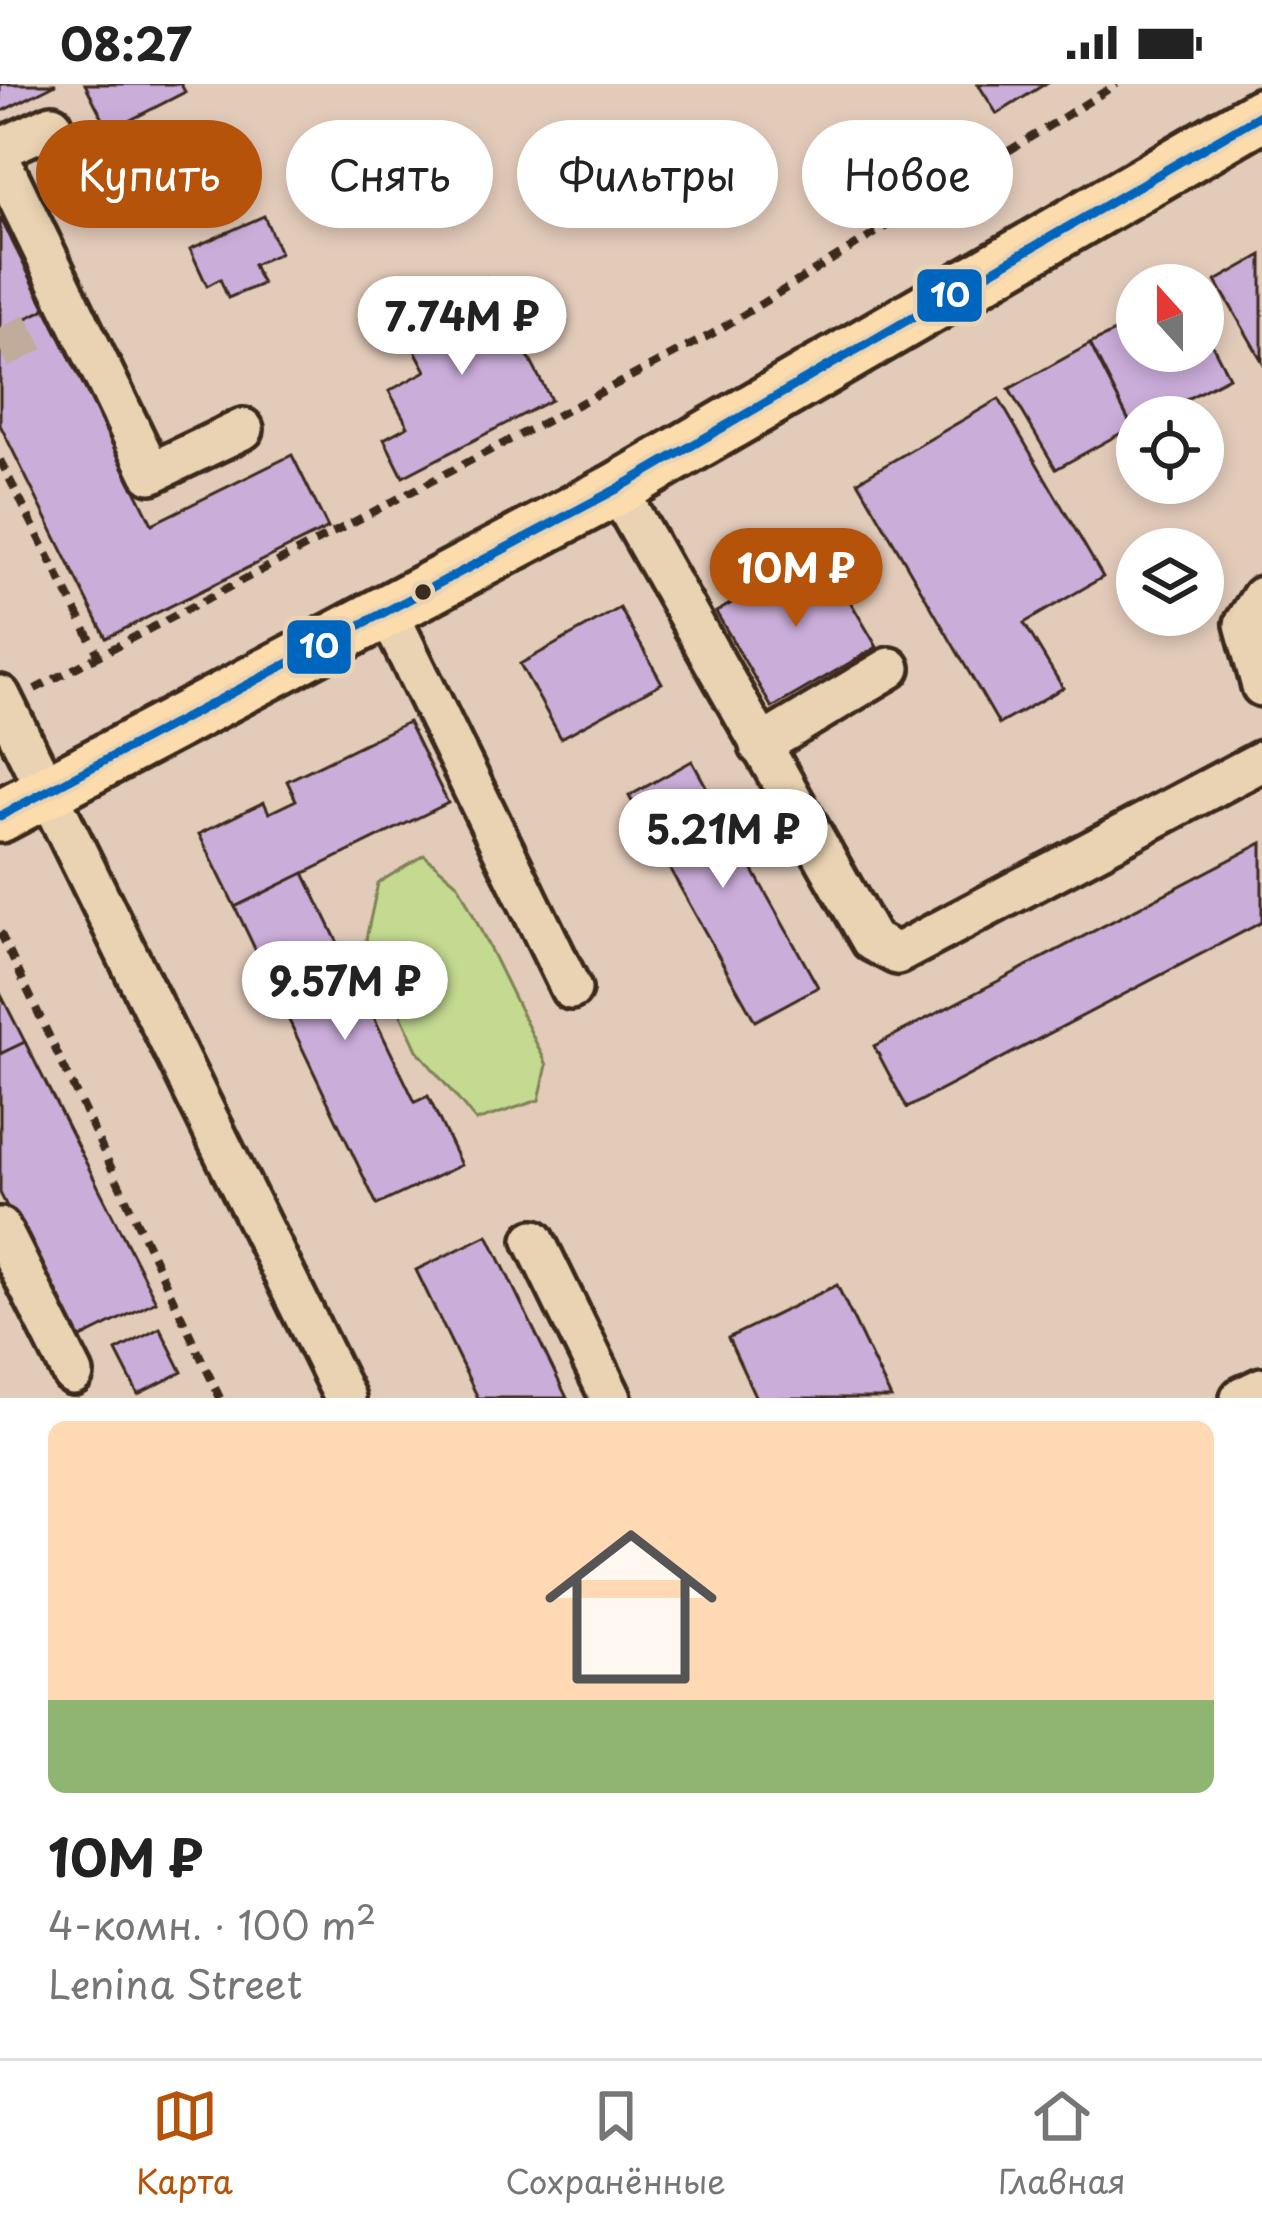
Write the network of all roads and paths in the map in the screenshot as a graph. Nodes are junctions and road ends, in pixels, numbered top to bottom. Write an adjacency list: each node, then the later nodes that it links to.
1 (1117, 84): 11 (path)
2 (1262, 113): 8 (main road)
3 (36, 132): 4 (street)
4 (0, 149)
5 (0, 160): 6 (street)
6 (243, 429)
7 (0, 460): 11 (path)
8 (617, 489): 10 (main road); 15 (street)
9 (1262, 597): 13 (street)
10 (388, 613): 17 (main road); 20 (street)
11 (99, 656): 14 (path)
12 (890, 668): 15 (street)
13 (1262, 686)
14 (2, 700): 17 (street)
15 (760, 746): 16 (street)
16 (1262, 760)
17 (49, 790): 18 (main road); 26 (street)
18 (0, 816)
19 (0, 932): 25 (path)
20 (571, 988)
21 (0, 1228): 23 (street)
22 (534, 1240): 27 (street)
23 (74, 1374)
24 (1262, 1388): 28 (street)
25 (220, 1398)
26 (345, 1398)
27 (610, 1398)
28 (1241, 1398)

